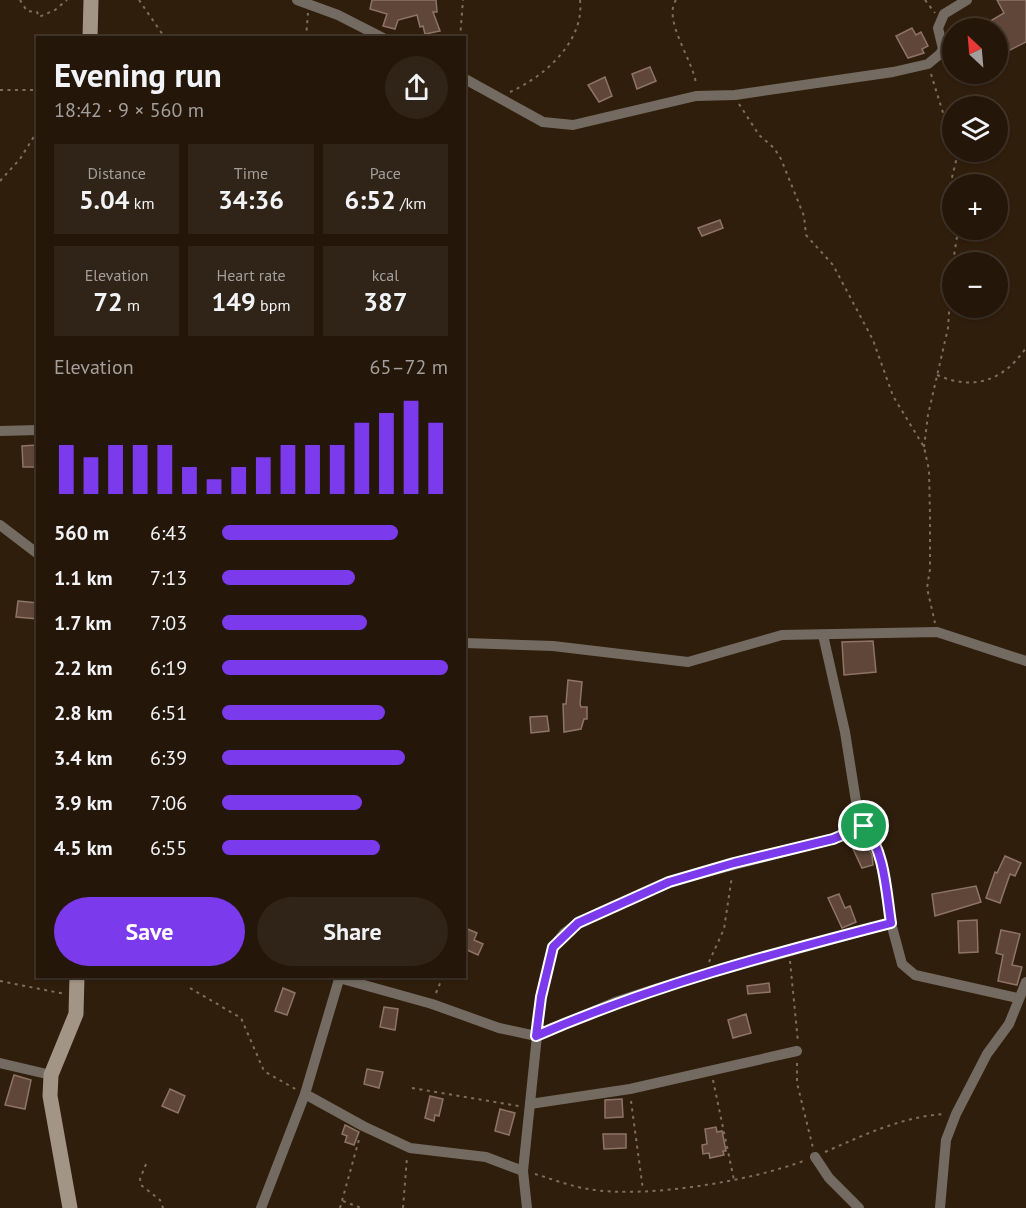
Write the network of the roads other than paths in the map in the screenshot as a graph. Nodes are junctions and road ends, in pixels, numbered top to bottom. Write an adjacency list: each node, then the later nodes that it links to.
1 (91, 0): 5 (street)
2 (297, 0): 4 (street)
3 (967, 0): 7 (street)
4 (309, 2): 6 (street)
5 (90, 36)
6 (379, 36)
7 (466, 80)
8 (36, 430): 9 (street)
9 (0, 431)
10 (0, 525): 11 (street)
11 (36, 552)
12 (823, 635): 13 (street); 14 (street); 15 (street)
13 (466, 643)
14 (1026, 661)
15 (864, 826): 16 (street); 23 (street)
16 (891, 923): 21 (street); 23 (street)
17 (77, 978): 26 (street)
18 (339, 978): 27 (street)
19 (342, 978): 23 (street)
20 (1026, 982): 21 (street)
21 (1017, 1003): 22 (street); 35 (street)
22 (1026, 1016)
23 (536, 1036): 28 (street)
24 (797, 1051): 28 (street)
25 (0, 1063): 26 (street)
26 (51, 1075): 31 (street)
27 (305, 1094): 30 (street); 32 (street)
28 (531, 1106): 30 (street)
29 (815, 1157): 34 (street)
30 (523, 1171): 33 (street)
31 (70, 1208)
32 (261, 1208)
33 (527, 1208)
34 (859, 1208)
35 (940, 1208)

